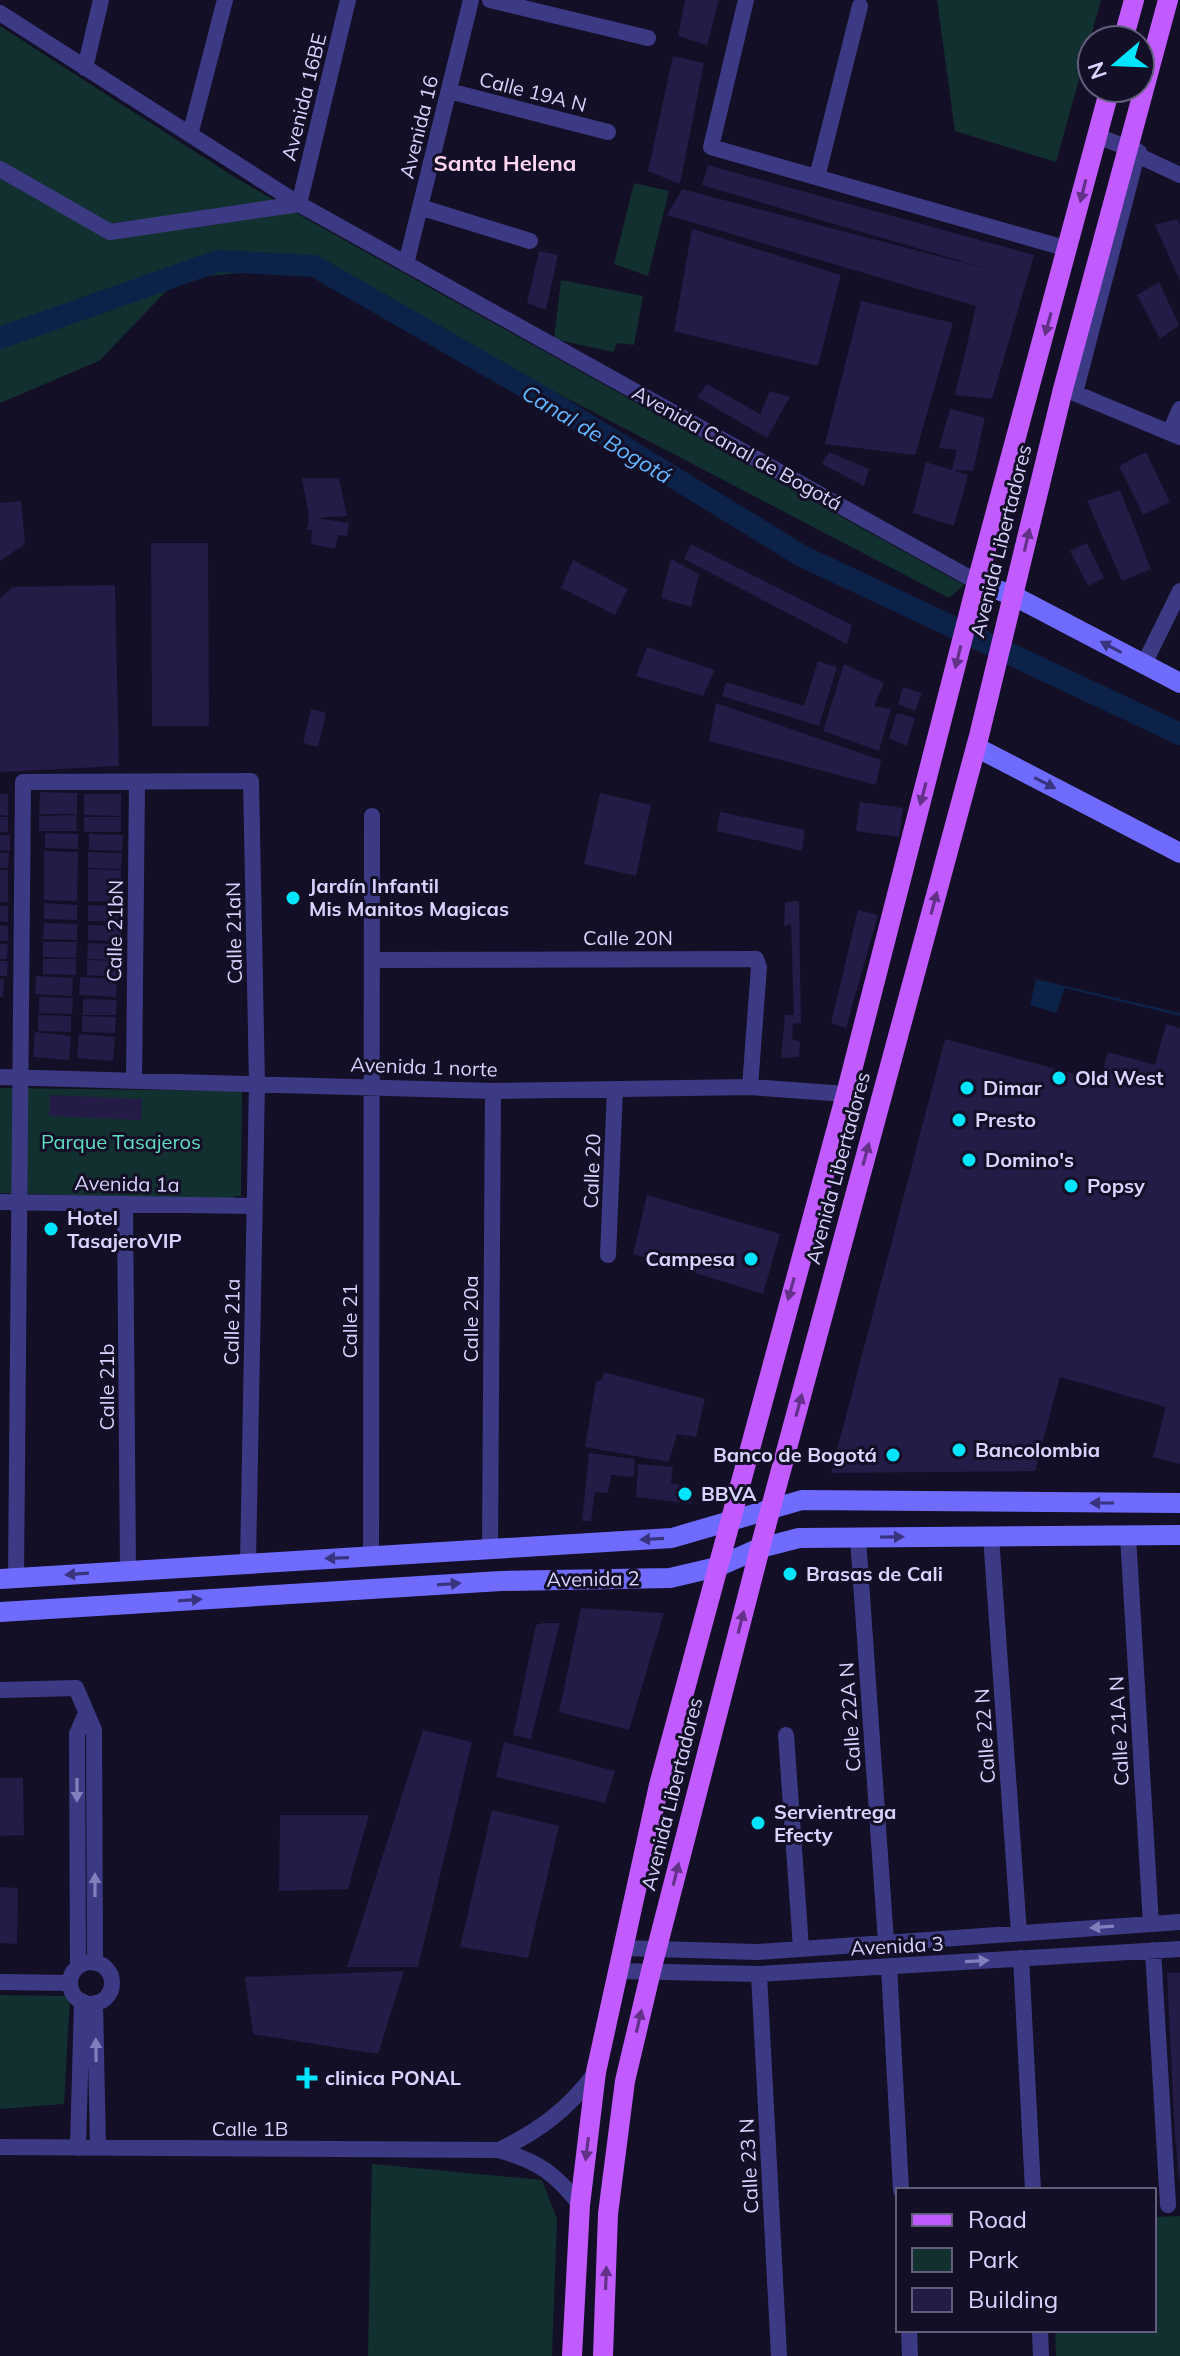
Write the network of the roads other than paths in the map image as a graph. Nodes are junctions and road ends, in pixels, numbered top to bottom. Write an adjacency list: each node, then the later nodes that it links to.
1 (101, 0): 13 (street)
2 (225, 0): 17 (street)
3 (348, 0): 23 (street, Avenida 16BE)
4 (471, 0): 14 (street, Avenida 16)
5 (490, 0): 12 (street)
6 (746, 0): 22 (street)
7 (1134, 0): 11 (main road)
8 (1168, 0): 19 (main road, Avenida Libertadores)
9 (860, 6): 22 (street)
10 (0, 13): 13 (street, Avenida Canal de Bogotá)
11 (1127, 24)
12 (648, 38)
13 (85, 68): 17 (street, Avenida Canal de Bogotá)
14 (449, 91): 16 (street, Calle 19A N); 24 (street, Avenida 16)
15 (1106, 104): 18 (main road, Avenida Libertadores)
16 (608, 132)
17 (190, 135): 23 (street, Avenida Canal de Bogotá)
18 (1097, 136): 19 (street); 26 (main road, Avenida Libertadores, one-way to 26)
19 (1126, 147): 21 (street); 28 (main road, Avenida Libertadores)
20 (0, 169): 23 (street)
21 (1180, 173): 28 (street)
22 (817, 177): 26 (street)
23 (299, 204): 27 (street, Avenida Canal de Bogotá)
24 (420, 207): 25 (street); 27 (street, Avenida 16)
25 (530, 241)
26 (1068, 249): 31 (main road, Avenida Libertadores, one-way to 31)
27 (406, 264): 31 (street, Avenida Canal de Bogotá)
28 (1069, 391): 30 (street); 33 (main road, Avenida Libertadores, one-way to 28)
29 (1180, 409): 30 (street)
30 (1175, 434)
31 (975, 589): 33 (street, Avenida Canal de Bogotá); 49 (main road, Avenida Libertadores, one-way to 49)
32 (1180, 591): 34 (street)
33 (1010, 606): 34 (street, Avenida Canal de Bogotá, one-way to 33); 36 (main road, Avenida Libertadores)
34 (1144, 664): 35 (street, Avenida Canal de Bogotá)
35 (1180, 683)
36 (978, 741): 39 (street, one-way to 39); 56 (main road, Avenida Libertadores, one-way to 36)
37 (137, 782): 42 (street); 43 (street, Calle 21bN); 44 (street, Calle 21aN)
38 (372, 816): 40 (street, Calle 21)
39 (1180, 853)
40 (373, 960): 45 (street, Calle 21); 46 (street, Calle 20N)
41 (0, 1077): 42 (street, Avenida 1 norte)
42 (21, 1077): 43 (street, Avenida 1 norte); 51 (street)
43 (134, 1081): 44 (street, Avenida 1 norte)
44 (257, 1083): 45 (street, Avenida 1 norte); 53 (street, Calle 21a)
45 (369, 1085): 48 (street, Avenida 1 norte); 64 (street, Calle 21)
46 (750, 1087): 47 (street, Avenida 1 norte); 49 (street, Avenida 1 norte)
47 (615, 1089): 48 (street, Avenida 1 norte); 54 (street, Calle 20)
48 (493, 1091): 62 (street, Calle 20a)
49 (846, 1094): 57 (main road, Avenida Libertadores, one-way to 57)
50 (0, 1202): 51 (street, Avenida 1a)
51 (19, 1202): 52 (street, Avenida 1a); 68 (street)
52 (125, 1204): 53 (street, Avenida 1a); 67 (street, Calle 21b)
53 (253, 1206): 65 (street, Calle 21a)
54 (608, 1255)
55 (1180, 1503): 56 (street, Avenida 2, one-way to 56)
56 (771, 1507): 57 (street, Avenida 2); 63 (main road, Avenida Libertadores)
57 (728, 1521): 62 (street, Avenida 2, one-way to 62); 66 (main road, Avenida Libertadores)
58 (1128, 1535): 59 (street, Avenida 2); 60 (street, Avenida 2); 73 (street, Calle 21A N)
59 (1180, 1535)
60 (991, 1536): 61 (street, Avenida 2, one-way to 60); 74 (street, Calle 22 N)
61 (858, 1538): 63 (street, Avenida 2); 75 (street, Calle 22A N)
62 (490, 1548): 64 (street, Avenida 2)
63 (760, 1548): 66 (street, Avenida 2); 78 (main road, Avenida Libertadores, one-way to 63)
64 (371, 1557): 65 (street, Avenida 2, one-way to 65)
65 (248, 1562): 67 (street, Avenida 2)
66 (717, 1567): 69 (street, Avenida 2, one-way to 66); 76 (main road, Avenida Libertadores)
67 (128, 1571): 68 (street, Avenida 2, one-way to 68)
68 (8, 1578)
69 (0, 1612)
70 (0, 1690): 82 (street)
71 (786, 1735): 77 (street)
72 (1180, 1922): 73 (street, Avenida 3)
73 (1151, 1924): 74 (street, Avenida 3, one-way to 74)
74 (1019, 1933): 75 (street, Avenida 3)
75 (886, 1942): 77 (street, Avenida 3)
76 (622, 1948): 78 (street, Avenida 3); 84 (main road, Avenida Libertadores)
77 (801, 1948): 78 (street, Avenida 3)
78 (656, 1949): 85 (main road, Avenida Libertadores)
79 (1180, 1949): 80 (street, Avenida 3)
80 (1153, 1950): 81 (street, Avenida 3); 98 (street)
81 (1021, 1958): 83 (street, Avenida 3, one-way to 81); 96 (street)
82 (87, 1965): 88 (street); 89 (street)
83 (889, 1966): 86 (street, Avenida 3); 95 (street)
84 (617, 1971): 85 (street, Avenida 3); 90 (main road, Avenida Libertadores)
85 (651, 1971): 86 (street, Avenida 3); 102 (main road, Avenida Libertadores, one-way to 85)
86 (759, 1974): 103 (street, Calle 23 N)
87 (0, 1982): 88 (street)
88 (70, 1983): 89 (street)
89 (88, 2002): 92 (street); 93 (street, one-way to 89)
90 (596, 2072): 94 (street, Calle 1B); 97 (main road, Avenida Libertadores, one-way to 97)
91 (0, 2147): 92 (street, Calle 1B)
92 (78, 2148): 93 (street, Calle 1B)
93 (98, 2148): 94 (street, Calle 1B)
94 (499, 2150): 97 (street, Calle 1B)
95 (901, 2188)
96 (1033, 2188)
97 (580, 2205): 101 (main road, Avenida Libertadores)
98 (1167, 2205)
99 (909, 2332): 104 (street)
100 (1040, 2332): 105 (street)
101 (572, 2356)
102 (603, 2356)
103 (779, 2356)
104 (910, 2356)
105 (1041, 2356)

